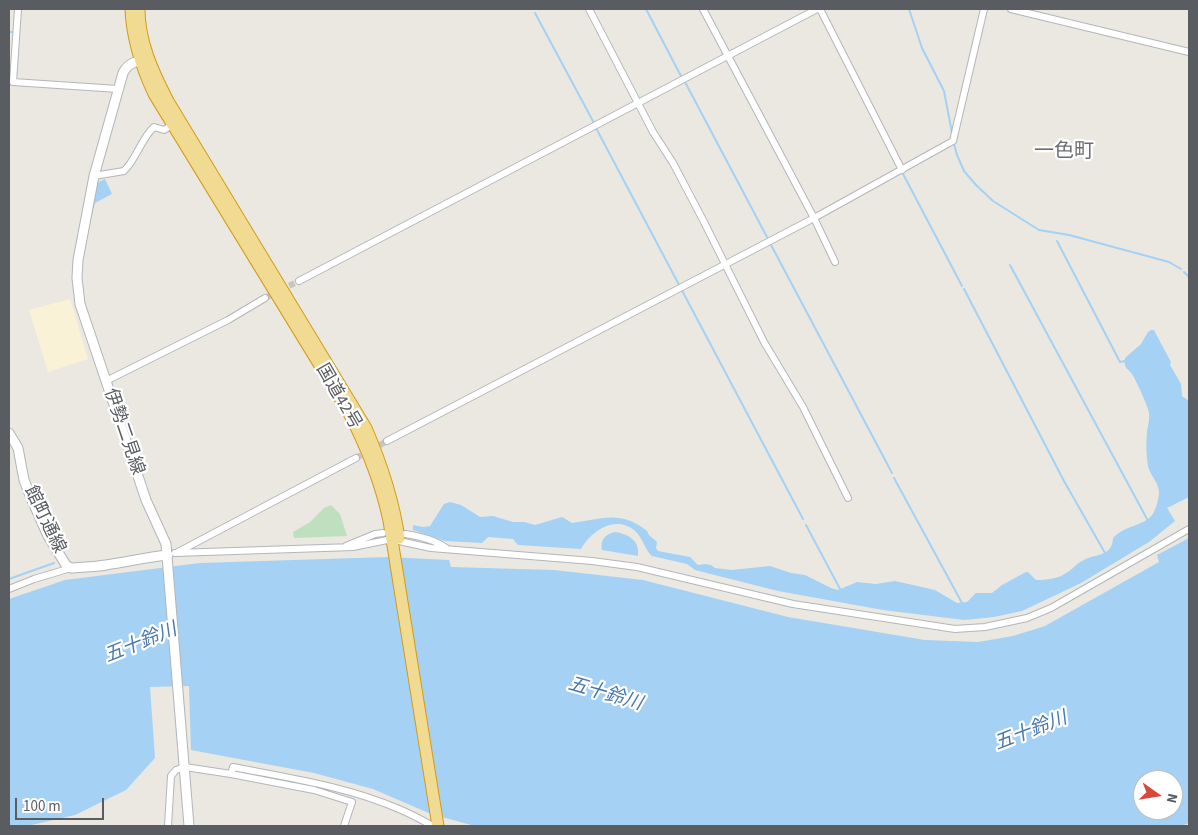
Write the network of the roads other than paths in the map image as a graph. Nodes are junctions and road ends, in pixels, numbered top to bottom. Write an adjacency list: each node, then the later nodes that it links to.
1 (18, 9): 12 (street)
2 (131, 9): 11 (highway, 国道42号)
3 (139, 9): 11 (highway, 国道42号)
4 (589, 9): 13 (street)
5 (703, 9): 10 (street)
6 (818, 9): 10 (street); 15 (street)
7 (984, 9): 15 (street)
8 (1011, 9): 9 (street)
9 (1189, 52)
10 (728, 55): 13 (street); 17 (street)
11 (145, 61): 12 (main road, 伊勢二見線); 14 (highway, 国道42号); 28 (highway, 国道42号)
12 (118, 89): 16 (main road, 伊勢二見線)
13 (639, 102): 19 (street); 20 (street)
14 (172, 125): 16 (street); 28 (highway, 国道42号)
15 (902, 170): 17 (street)
16 (94, 176): 22 (main road, 伊勢二見線)
17 (814, 218): 18 (street); 19 (street)
18 (834, 262)
19 (725, 264): 24 (street); 26 (street)
20 (299, 281)
21 (265, 298): 22 (street)
22 (106, 381): 30 (main road, 伊勢二見線)
23 (9, 433): 31 (main road, 館町通線)
24 (387, 441)
25 (356, 458): 30 (street)
26 (848, 498)
27 (1189, 529): 28 (street)
28 (395, 541): 29 (street); 29 (street); 35 (highway, 国道42号)
29 (342, 548): 30 (street)
30 (171, 557): 31 (main road, 館町通線); 33 (main road, 伊勢二見線)
31 (71, 568): 32 (street)
32 (9, 589)
33 (185, 767): 34 (street); 36 (street); 37 (main road, 伊勢二見線)
34 (231, 774): 35 (street); 38 (street)
35 (440, 824)
36 (168, 826)
37 (189, 826)
38 (344, 826)

